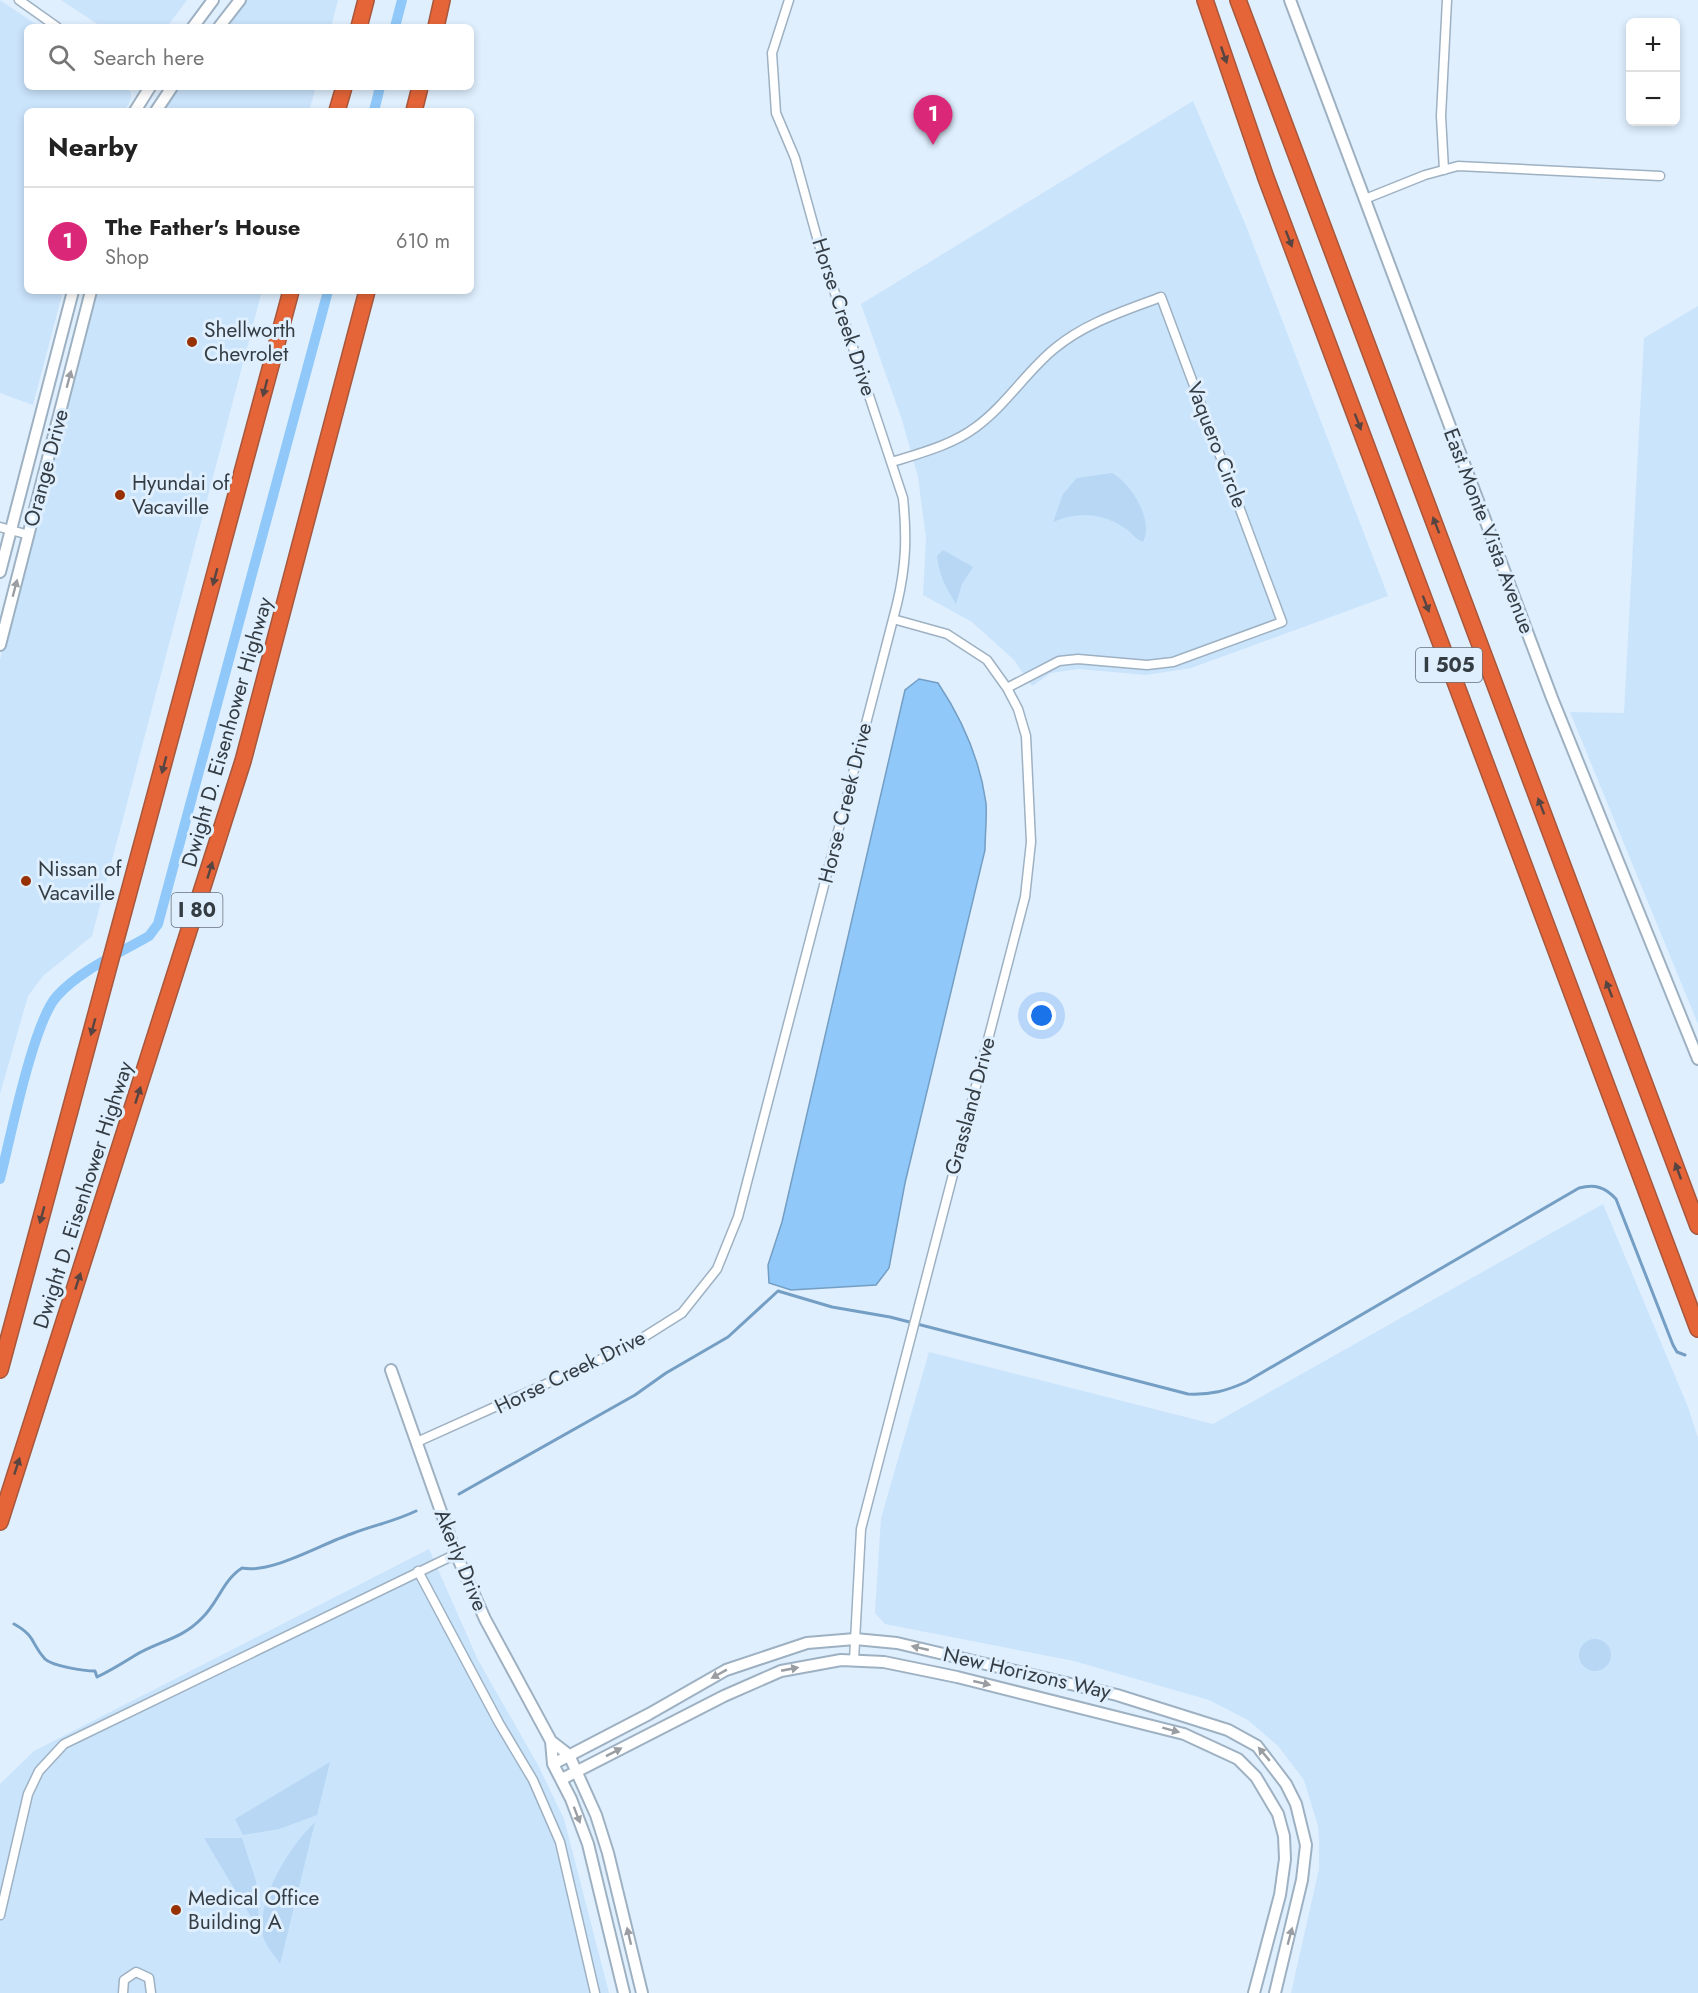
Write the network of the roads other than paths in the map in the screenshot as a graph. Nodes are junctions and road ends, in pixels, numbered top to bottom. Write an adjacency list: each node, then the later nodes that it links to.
1 (19, 0): 11 (street)
2 (213, 0): 12 (street)
3 (240, 0): 13 (street)
4 (366, 0): 14 (highway)
5 (442, 0): 15 (highway)
6 (789, 0): 33 (street, Horse Creek Drive)
7 (1205, 0): 42 (highway, I 505, one-way to 42)
8 (1238, 0): 41 (highway, I 505, one-way to 8)
9 (1290, 0): 28 (street, East Monte Vista Avenue)
10 (1447, 0): 26 (street)
11 (53, 24)
12 (195, 24)
13 (221, 24)
14 (360, 24)
15 (436, 24)
16 (148, 90): 22 (street)
17 (155, 90): 21 (street)
18 (169, 90): 21 (street)
19 (343, 90): 24 (highway)
20 (419, 90): 25 (highway)
21 (164, 96): 23 (street)
22 (137, 108)
23 (158, 108)
24 (338, 108)
25 (415, 108)
26 (1444, 170): 27 (street); 28 (street)
27 (1660, 176)
28 (1365, 199): 40 (street, East Monte Vista Avenue)
29 (72, 294): 34 (street, Orange Drive)
30 (90, 294): 35 (street, Orange Drive, one-way to 30)
31 (290, 294): 43 (highway, Dwight D. Eisenhower Highway, one-way to 43)
32 (366, 294): 46 (highway, Dwight D. Eisenhower Highway / I 80, one-way to 32)
33 (892, 462): 37 (street, Horse Creek Drive); 39 (street, Vaquero Circle)
34 (6, 529): 35 (street); 36 (street, Orange Drive)
35 (29, 536): 38 (street, Orange Drive, one-way to 35)
36 (0, 572)
37 (893, 619): 39 (street, Grassland Drive); 45 (street, Horse Creek Drive)
38 (0, 645)
39 (1008, 688): 49 (street, Grassland Drive)
40 (1698, 1059)
41 (1698, 1226)
42 (1698, 1329)
43 (0, 1370)
44 (391, 1370): 45 (street, Akerly Drive)
45 (417, 1442): 47 (street, Akerly Drive)
46 (0, 1522)
47 (456, 1554): 48 (street); 51 (street, Akerly Drive)
48 (418, 1571): 56 (street); 59 (street)
49 (855, 1639): 50 (street, Grassland Drive); 52 (street, New Horizons Way, one-way to 52); 63 (street, New Horizons Way, one-way to 49)
50 (854, 1660): 54 (street, New Horizons Way, one-way to 50); 62 (street, New Horizons Way, one-way to 62)
51 (551, 1741): 52 (street, Akerly Drive); 53 (street, Akerly Drive)
52 (569, 1755): 53 (street, New Horizons Way); 54 (street, Akerly Drive)
53 (553, 1764): 55 (street, Akerly Drive)
54 (577, 1771): 55 (street, New Horizons Way); 61 (street, Akerly Drive, one-way to 54)
55 (562, 1779): 60 (street, Akerly Drive, one-way to 60)
56 (0, 1915)
57 (123, 1993): 58 (street)
58 (151, 1993)
59 (595, 1993)
60 (624, 1993)
61 (642, 1993)
62 (1254, 1993)
63 (1275, 1993)

